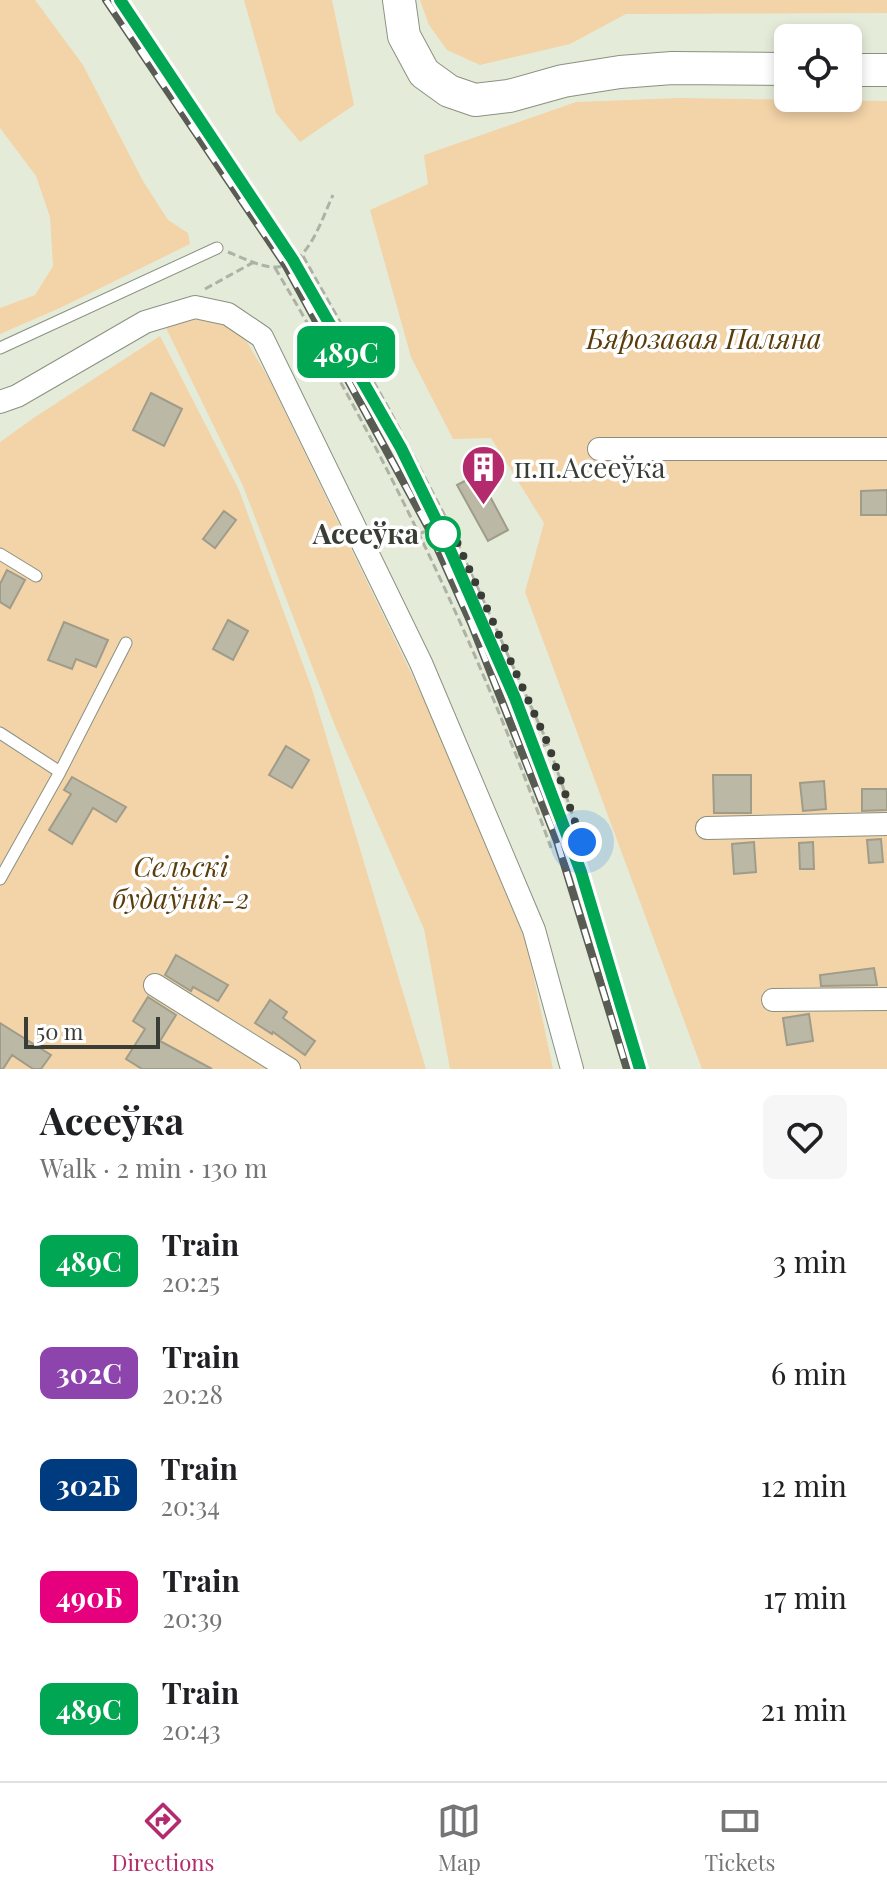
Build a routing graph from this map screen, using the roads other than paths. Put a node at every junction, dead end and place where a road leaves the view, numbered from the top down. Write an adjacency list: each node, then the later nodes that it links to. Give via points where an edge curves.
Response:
1 (399, 0): 2 (street, via 404,36 424,73 449,91 475,100 620,72)
2 (774, 69)
3 (862, 70): 4 (street)
4 (887, 70)
5 (217, 248): 6 (lane)
6 (0, 348)
7 (0, 402): 22 (street, via 145,322 195,307 228,314 262,337 421,663 534,930)
8 (599, 449): 9 (street)
9 (887, 449)
10 (0, 554): 11 (lane)
11 (36, 576)
12 (126, 643): 14 (lane)
13 (0, 733): 14 (lane)
14 (60, 772): 17 (lane)
15 (887, 824): 16 (street)
16 (707, 828)
17 (0, 879)
18 (155, 985): 21 (street)
19 (887, 999): 20 (street)
20 (773, 1000)
21 (289, 1069)
22 (572, 1069)

